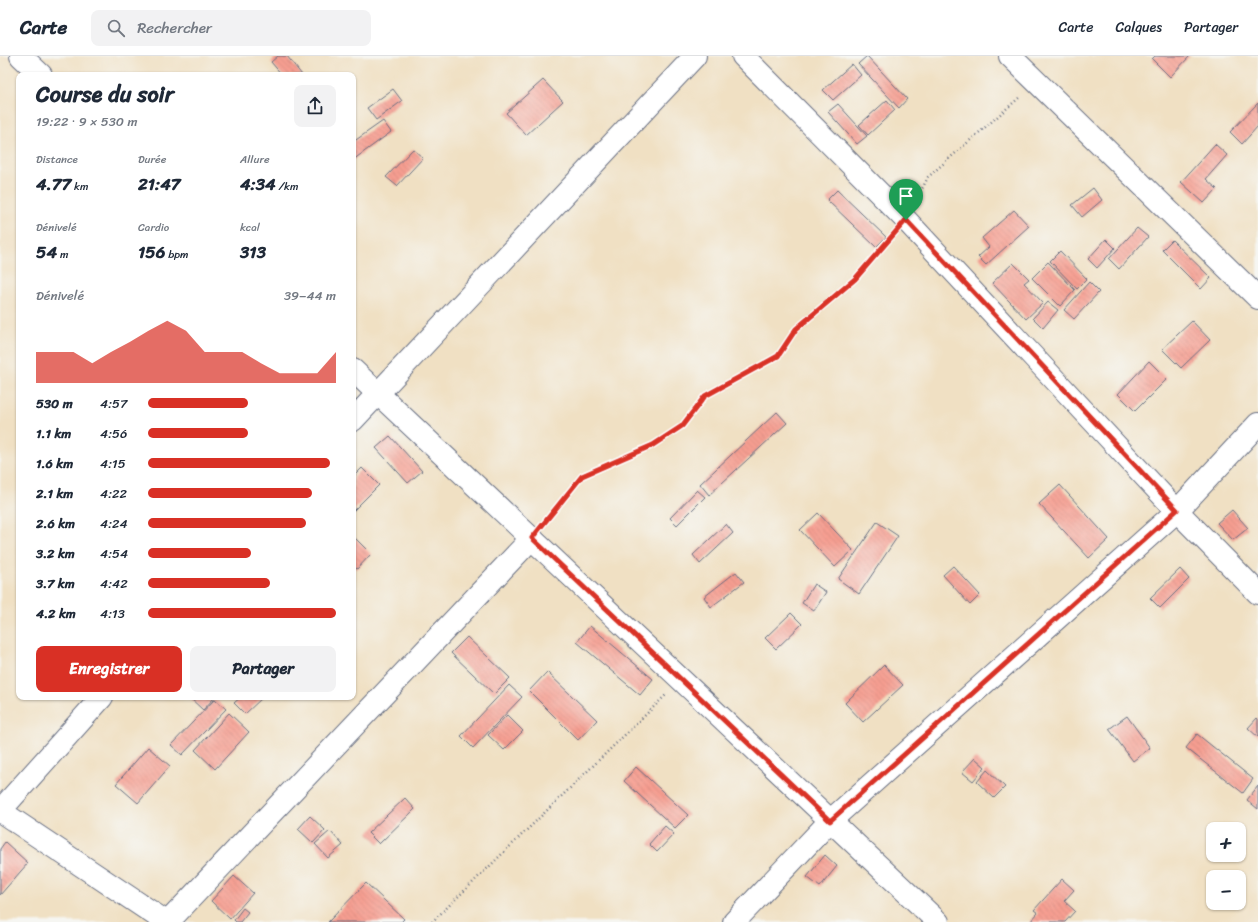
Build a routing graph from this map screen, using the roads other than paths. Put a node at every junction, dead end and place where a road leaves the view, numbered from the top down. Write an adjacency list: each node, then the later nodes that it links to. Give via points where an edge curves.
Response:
1 (21, 56): 5 (street)
2 (695, 56): 8 (street)
3 (743, 56): 11 (street, via 906,220)
4 (1010, 56): 6 (street)
5 (38, 72)
6 (1258, 298)
7 (356, 373): 8 (street)
8 (378, 393): 9 (street); 12 (street)
9 (356, 417)
10 (1258, 424): 11 (street)
11 (1177, 510): 13 (street); 15 (street)
12 (532, 538): 15 (street); 16 (street)
13 (1258, 593)
14 (99, 700): 16 (street, via 0,811)
15 (830, 821): 17 (street); 18 (street)
16 (167, 922)
17 (734, 922)
18 (938, 922)

